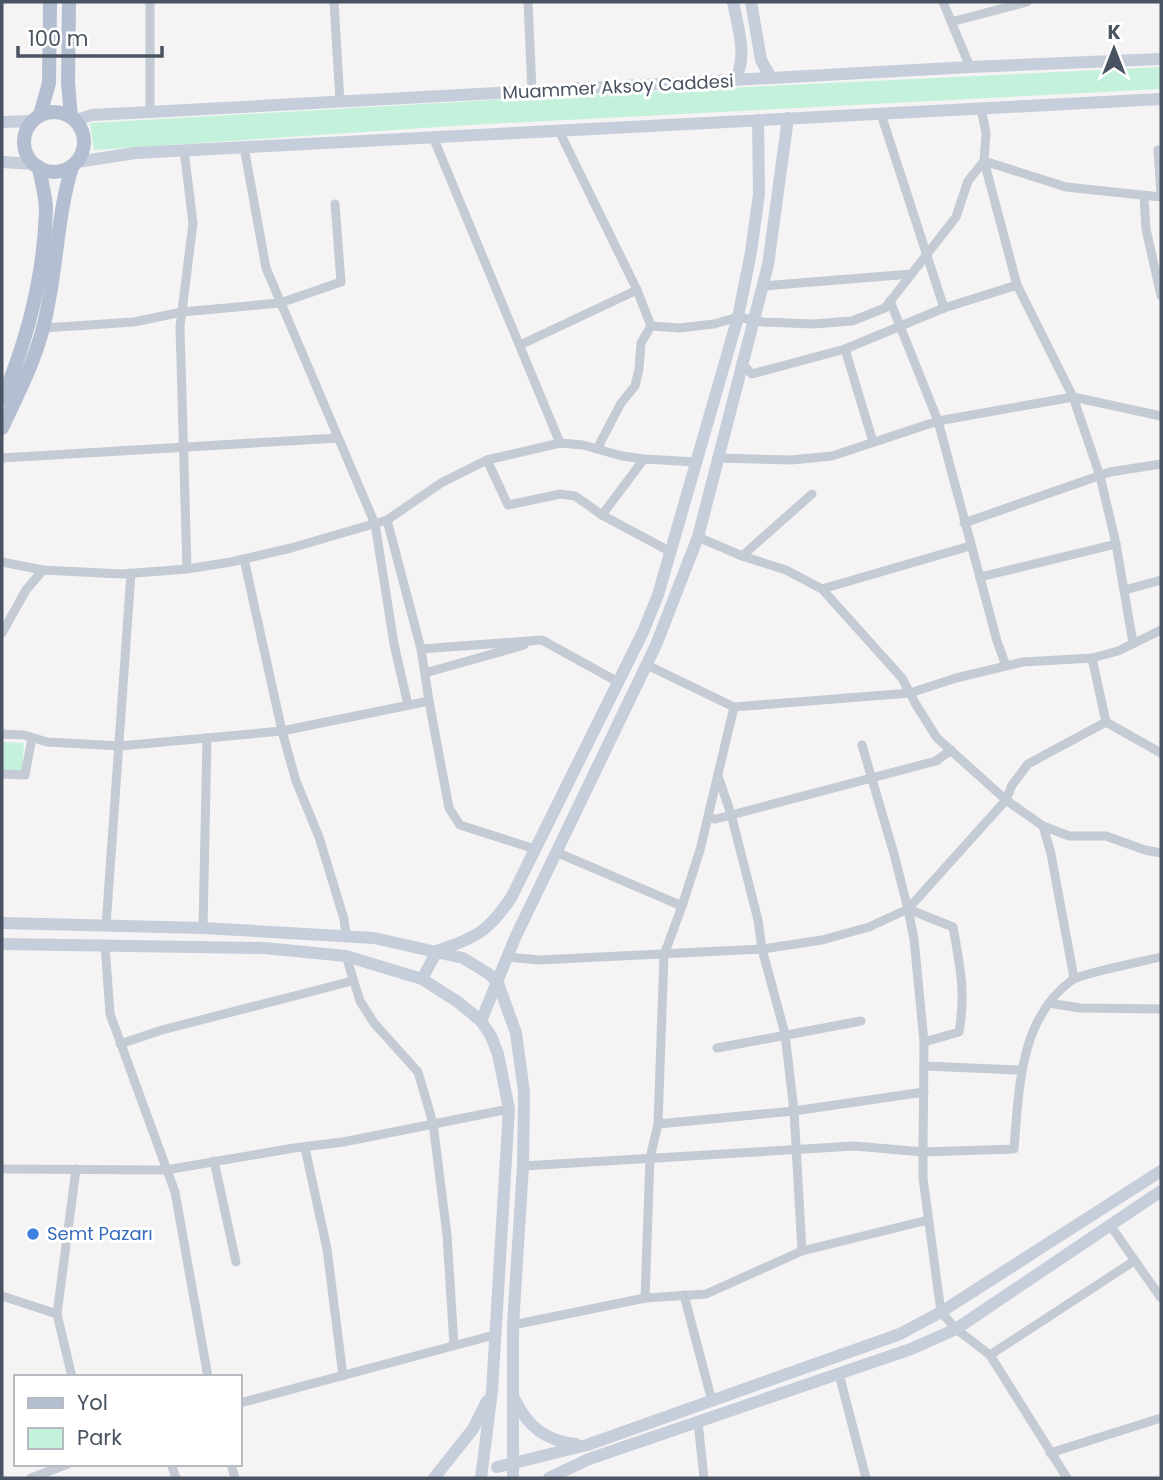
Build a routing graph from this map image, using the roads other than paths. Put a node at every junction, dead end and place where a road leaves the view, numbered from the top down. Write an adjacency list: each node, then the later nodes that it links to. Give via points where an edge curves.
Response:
1 (50, 2): 21 (main road, via 49,83)
2 (69, 2): 23 (main road, via 68,83)
3 (150, 2): 19 (street)
4 (334, 2): 17 (street)
5 (528, 2): 15 (street)
6 (733, 2): 14 (main road, via 743,58)
7 (751, 2): 13 (main road, via 761,60)
8 (943, 2): 10 (street)
9 (1027, 2): 10 (street)
10 (951, 22): 12 (street)
11 (1161, 59): 12 (main road, Muammer Aksoy Caddesi)
12 (970, 67): 13 (main road, Muammer Aksoy Caddesi)
13 (771, 78): 14 (main road, Muammer Aksoy Caddesi)
14 (735, 80): 15 (main road, Muammer Aksoy Caddesi)
15 (532, 91): 17 (main road, Muammer Aksoy Caddesi)
16 (1161, 99): 18 (main road)
17 (340, 102): 19 (main road, Muammer Aksoy Caddesi)
18 (981, 108): 20 (main road); 31 (street, via 986,133)
19 (150, 112): 23 (main road, Muammer Aksoy Caddesi)
20 (881, 114): 22 (main road); 38 (street)
21 (36, 118): 23 (main road, via 56,112); 25 (main road); 34 (main road, via 27,128 24,145)
22 (788, 118): 24 (main road); 42 (main road)
23 (74, 119): 33 (main road, via 85,142)
24 (758, 120): 26 (main road); 49 (main road, via 759,194)
25 (2, 122)
26 (559, 131): 27 (main road); 43 (street)
27 (433, 137): 28 (main road); 54 (street)
28 (244, 147): 29 (main road); 46 (street, via 266,268)
29 (184, 150): 33 (main road); 48 (street, via 193,223)
30 (1158, 150): 36 (street)
31 (984, 161): 35 (street, via 1066,187); 38 (street, via 968,181 956,217); 41 (street)
32 (2, 162): 34 (main road)
33 (74, 164): 34 (main road, via 55,172); 52 (main road, via 65,190)
34 (37, 166): 57 (main road, via 46,208 38,279 19,360)
35 (1144, 196): 36 (street); 40 (street, via 1146,229)
36 (1161, 196)
37 (335, 204): 46 (street, via 341,282)
38 (926, 255): 39 (street); 47 (street)
39 (911, 274): 42 (street); 45 (street)
40 (1159, 279): 44 (street)
41 (1017, 285): 47 (street); 58 (street)
42 (763, 286): 50 (main road)
43 (636, 290): 51 (street); 54 (street)
44 (1161, 296)
45 (890, 302): 50 (street, via 852,321); 53 (street)
46 (281, 303): 48 (street); 63 (street)
47 (944, 308): 53 (street)
48 (181, 312): 52 (street, via 134,322); 66 (street)
49 (738, 317): 50 (street); 51 (street, via 679,328); 72 (main road)
50 (754, 320): 56 (main road)
51 (651, 326): 67 (street, via 641,343 635,386)
52 (43, 328): 62 (main road)
53 (900, 328): 55 (street); 61 (street)
54 (520, 345): 65 (street)
55 (845, 349): 56 (street, via 752,374); 64 (street)
56 (741, 363): 69 (main road)
57 (5, 386): 59 (main road)
58 (1073, 397): 60 (street); 61 (street); 74 (street)
59 (2, 400)
60 (1161, 416)
61 (938, 421): 64 (street); 78 (street)
62 (2, 428)
63 (338, 438): 66 (street); 79 (street)
64 (873, 442): 69 (street, via 832,456)
65 (560, 443): 67 (street); 71 (street)
66 (183, 449): 68 (street); 87 (street)
67 (597, 449): 70 (street)
68 (2, 458)
69 (717, 458): 72 (main road); 80 (main road)
70 (644, 459): 72 (street); 76 (street)
71 (487, 460): 76 (street, via 508,505 560,494 575,496); 77 (street, via 441,482)
72 (697, 462): 83 (main road)
73 (1161, 464): 74 (street)
74 (1100, 476): 78 (street); 81 (street)
75 (812, 494): 84 (street)
76 (602, 515): 83 (street)
77 (387, 520): 79 (street); 98 (street)
78 (964, 523): 82 (street)
79 (374, 524): 85 (street); 106 (street)
80 (698, 537): 84 (street); 100 (main road)
81 (1115, 544): 90 (street); 93 (street)
82 (970, 546): 90 (street); 92 (street)
83 (671, 552): 103 (main road, via 648,619)
84 (741, 556): 92 (street, via 786,570)
85 (244, 559): 87 (street); 109 (street)
86 (2, 562): 88 (street)
87 (187, 569): 89 (street)
88 (43, 570): 89 (street); 95 (street)
89 (131, 573): 114 (street)
90 (980, 577): 101 (street)
91 (1161, 580): 93 (street)
92 (822, 589): 104 (street, via 902,678)
93 (1125, 590): 97 (street)
94 (1161, 630): 97 (street)
95 (2, 633)
96 (542, 640): 98 (street); 102 (street); 103 (street)
97 (1133, 643): 99 (street)
98 (421, 649): 102 (street)
99 (1092, 658): 101 (street); 108 (street)
100 (647, 665): 107 (street); 125 (main road)
101 (1006, 666): 104 (street)
102 (425, 673): 105 (street)
103 (618, 682): 124 (main road)
104 (910, 694): 107 (street); 115 (street, via 937,738)
105 (429, 701): 106 (street); 124 (street, via 449,808 460,825)
106 (408, 705): 109 (street)
107 (734, 707): 118 (street)
108 (1106, 722): 116 (street); 120 (street, via 1028,764)
109 (282, 731): 112 (street); 132 (street, via 319,837)
110 (2, 734): 111 (street)
111 (32, 738): 114 (street); 117 (street, via 25,775)
112 (208, 738): 114 (street); 131 (street)
113 (862, 745): 119 (street)
114 (120, 746): 130 (street)
115 (951, 750): 119 (street, via 936,761); 120 (street)
116 (1161, 754)
117 (2, 774)
118 (718, 776): 121 (street); 122 (street)
119 (870, 778): 121 (street); 128 (street)
120 (1006, 800): 123 (street); 128 (street)
121 (731, 814): 122 (street); 135 (street)
122 (708, 818): 127 (street)
123 (1043, 826): 126 (street, via 1069,836 1106,836); 141 (street)
124 (535, 849): 136 (main road, via 496,920 473,938)
125 (556, 852): 127 (street); 139 (main road)
126 (1161, 853)
127 (682, 906): 137 (street)
128 (908, 909): 135 (street, via 869,928); 150 (street); 150 (street, via 953,928 963,982 959,1032)
129 (2, 923): 130 (main road)
130 (106, 926): 131 (main road); 134 (main road)
131 (203, 928): 132 (main road)
132 (346, 935): 136 (main road)
133 (2, 944): 134 (main road)
134 (105, 945): 138 (main road, via 264,948); 151 (street, via 110,1014)
135 (762, 949): 137 (street); 149 (street)
136 (437, 951): 142 (main road); 144 (main road, via 463,958)
137 (664, 955): 139 (street); 159 (street)
138 (346, 956): 142 (main road); 143 (street)
139 (508, 957): 144 (main road)
140 (1161, 957): 141 (street)
141 (1074, 978): 145 (street)
142 (422, 979): 147 (main road)
143 (352, 981): 151 (street); 158 (street, via 374,1023 418,1072)
144 (498, 984): 147 (main road); 165 (main road, via 516,1033 524,1092)
145 (1049, 1003): 146 (street); 154 (street, via 1033,1030)
146 (1161, 1009)
147 (481, 1021): 156 (main road, via 498,1054)
148 (861, 1021): 149 (street)
149 (785, 1034): 152 (street); 157 (street)
150 (924, 1042): 153 (street)
151 (121, 1044): 168 (street)
152 (717, 1048)
153 (924, 1066): 154 (street); 155 (street)
154 (1020, 1070): 162 (street, via 1014,1149)
155 (924, 1092): 157 (street); 162 (street)
156 (509, 1109): 158 (street); 184 (main road)
157 (794, 1111): 159 (street); 161 (street)
158 (433, 1123): 160 (street); 185 (street)
159 (658, 1124): 163 (street)
160 (305, 1148): 164 (street); 190 (street, via 327,1249)
161 (797, 1150): 162 (street, via 855,1146); 163 (street); 173 (street)
162 (923, 1152): 171 (street)
163 (650, 1158): 165 (street); 179 (street)
164 (214, 1161): 168 (street); 175 (street)
165 (523, 1166): 182 (main road)
166 (2, 1169): 167 (street)
167 (76, 1169): 168 (street); 181 (street)
168 (166, 1170): 189 (street, via 175,1192)
169 (1161, 1171): 180 (main road)
170 (1161, 1191): 172 (main road)
171 (928, 1220): 173 (street); 180 (street)
172 (1110, 1225): 174 (street); 183 (main road)
173 (802, 1251): 176 (street, via 706,1294)
174 (1134, 1261): 178 (street); 186 (street)
175 (236, 1262)
176 (684, 1295): 179 (street); 193 (street)
177 (2, 1296): 181 (street)
178 (1161, 1297)
179 (645, 1298): 182 (street)
180 (941, 1312): 183 (street); 193 (main road, via 901,1334)
181 (57, 1314): 188 (street)
182 (513, 1325): 192 (main road)
183 (956, 1329): 186 (street); 187 (main road)
184 (494, 1335): 185 (street); 191 (main road)
185 (454, 1345): 190 (street)
186 (990, 1355): 198 (street)
187 (839, 1374): 196 (main road); 210 (street)
188 (72, 1375)
189 (208, 1375)
190 (343, 1376): 194 (street)
191 (492, 1391): 202 (main road); 204 (main road, via 473,1429)
192 (513, 1395): 197 (main road, via 524,1419 539,1431 560,1442); 200 (main road)
193 (712, 1401): 197 (main road)
194 (242, 1402)
195 (1161, 1418): 198 (street)
196 (698, 1422): 199 (main road); 209 (street)
197 (587, 1445): 200 (main road)
198 (1050, 1453): 211 (street)
199 (589, 1460): 207 (main road); 208 (main road)
200 (513, 1463): 202 (main road); 206 (main road)
201 (63, 1466): 203 (street)
202 (485, 1473): 205 (main road); 206 (main road, via 507,1471)
203 (34, 1478)
204 (434, 1478)
205 (468, 1478)
206 (513, 1478)
207 (549, 1478)
208 (567, 1478)
209 (704, 1478)
210 (866, 1478)
211 (1067, 1478)

